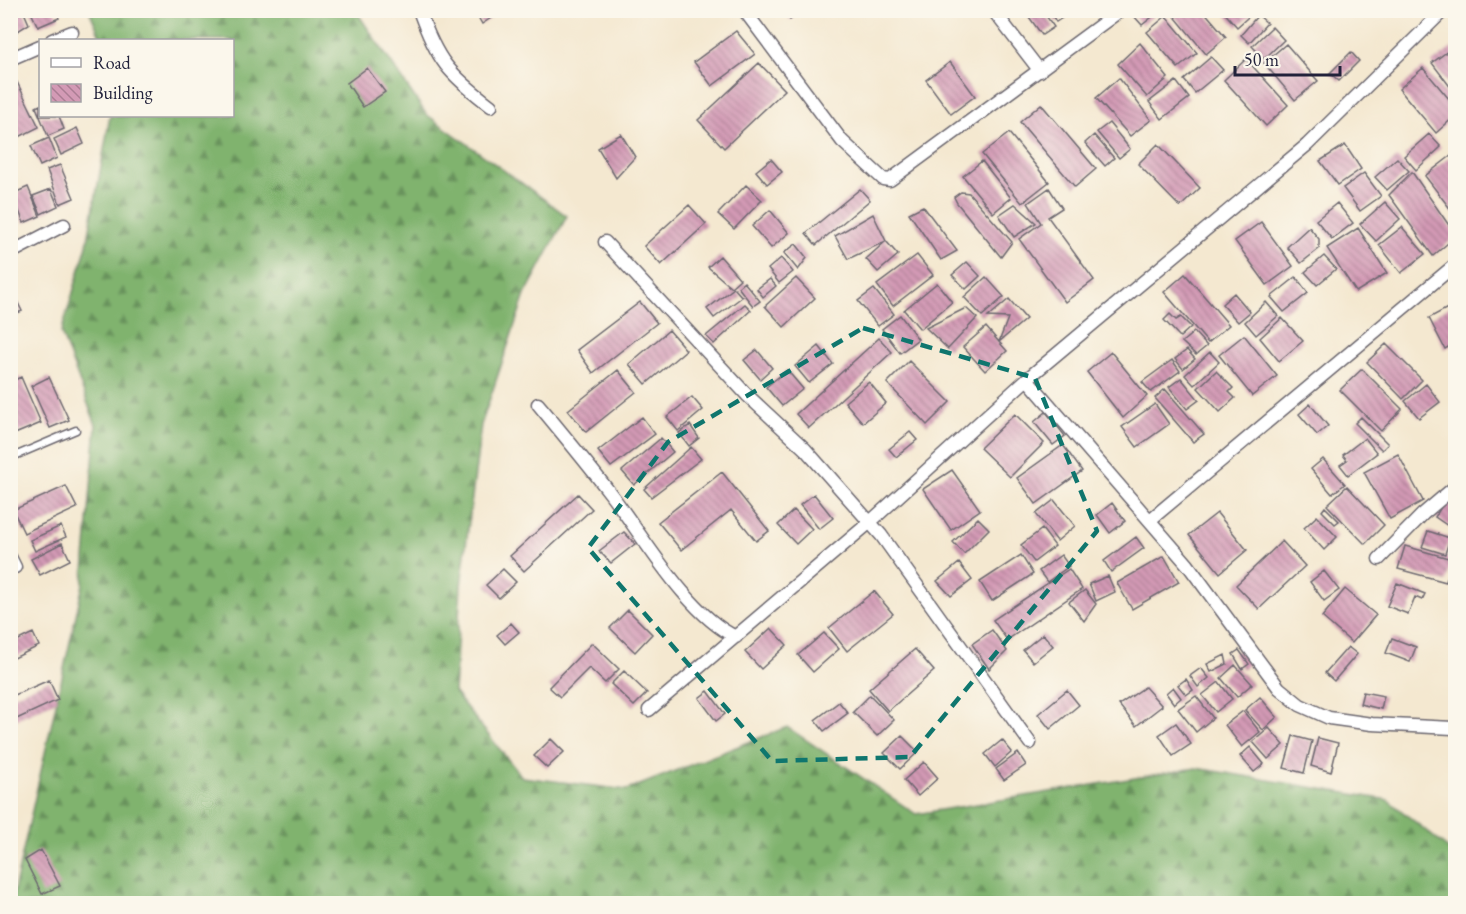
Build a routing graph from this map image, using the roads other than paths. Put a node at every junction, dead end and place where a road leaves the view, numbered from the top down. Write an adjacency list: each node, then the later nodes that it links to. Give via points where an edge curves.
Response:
1 (419, 10): 11 (street, via 431,44 445,66)
2 (744, 10): 10 (street, via 842,141 883,179 890,180)
3 (993, 10): 10 (street)
4 (1121, 10): 10 (street)
5 (1444, 10): 16 (street, via 1307,145)
6 (72, 32): 7 (street)
7 (54, 39)
8 (39, 46): 9 (street)
9 (10, 58)
10 (1040, 71)
11 (492, 106)
12 (64, 225): 14 (street)
13 (605, 242): 22 (street, via 747,395 806,449)
14 (10, 253)
15 (1455, 264): 21 (street)
16 (1027, 379): 21 (street); 22 (street)
17 (538, 404): 24 (street, via 700,611)
18 (76, 430): 19 (lane)
19 (10, 458)
20 (1455, 486): 23 (street)
21 (1150, 520): 26 (street, via 1280,688 1299,705 1351,721)
22 (869, 523): 24 (street); 27 (street)
23 (1379, 559)
24 (736, 637): 25 (street)
25 (648, 710)
26 (1453, 728)
27 (1030, 743)

